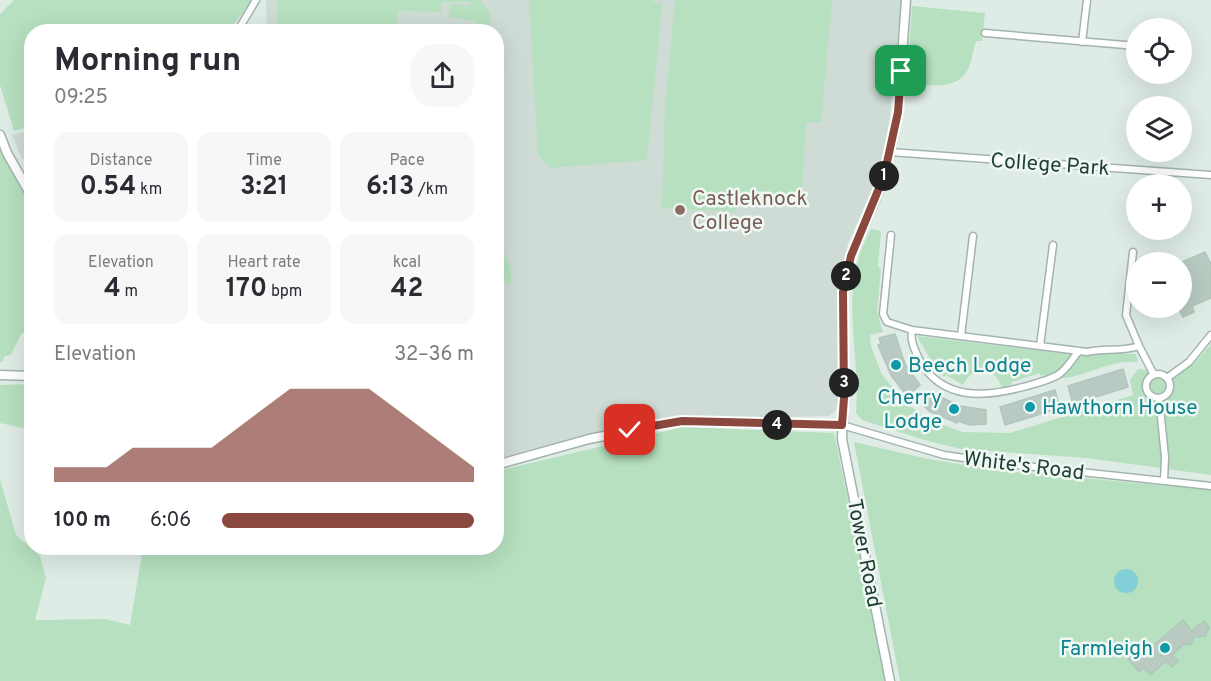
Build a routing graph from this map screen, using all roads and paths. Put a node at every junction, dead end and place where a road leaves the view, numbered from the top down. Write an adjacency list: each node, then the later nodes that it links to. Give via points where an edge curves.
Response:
1 (255, 0): 4 (street)
2 (906, 0): 9 (street, Tower Road, via 898,112)
3 (1087, 0): 6 (street)
4 (242, 24)
5 (985, 33): 6 (street)
6 (1082, 42): 7 (street)
7 (1126, 45)
8 (0, 135): 11 (street)
9 (890, 152): 10 (street, College Park); 27 (street, Tower Road, via 878,193 856,240 843,292)
10 (1211, 175)
11 (24, 178)
12 (891, 235): 16 (street, via 884,318)
13 (973, 236): 18 (street)
14 (1053, 245): 19 (street)
15 (1127, 318): 20 (street)
16 (912, 330): 18 (street); 21 (street, via 914,350 924,368 950,388 979,395 995,394 1057,375)
17 (1211, 335): 25 (street, via 1189,362)
18 (961, 336): 19 (street)
19 (1040, 346): 21 (street)
20 (1139, 346): 21 (street); 23 (street)
21 (1079, 351)
22 (0, 375): 24 (street)
23 (1154, 375): 25 (street); 26 (street, via 1147,381 1147,390)
24 (24, 376)
25 (1167, 378): 26 (street, via 1169,391)
26 (1159, 398): 29 (street)
27 (842, 425): 28 (street, via 682,421 589,439); 29 (street, White's Road, via 944,455); 31 (street, Tower Road)
28 (504, 463)
29 (1164, 481): 30 (street, White's Road)
30 (1211, 486)
31 (890, 681)

